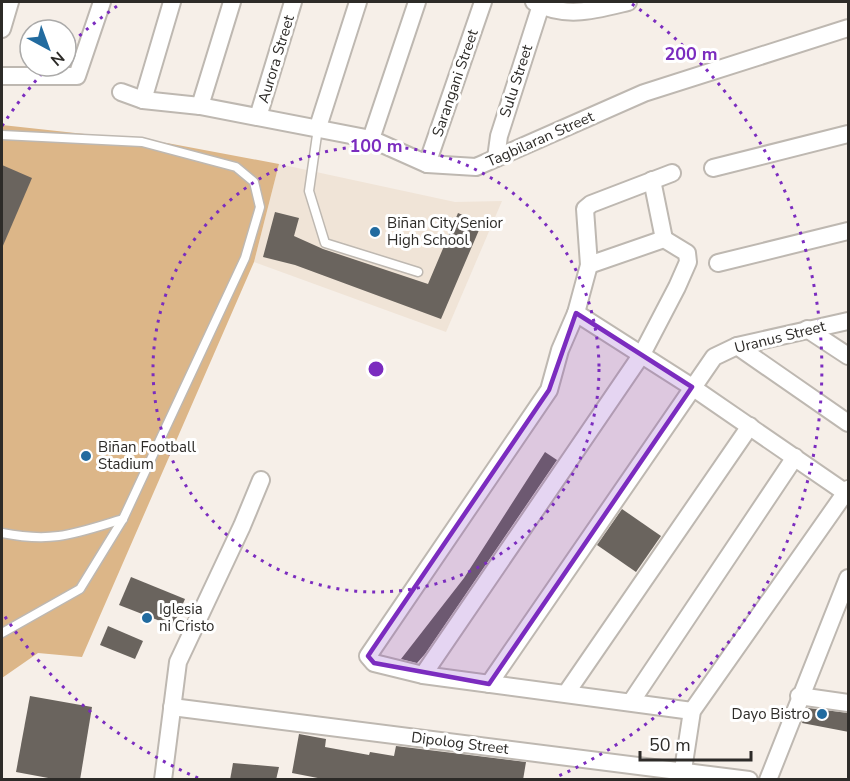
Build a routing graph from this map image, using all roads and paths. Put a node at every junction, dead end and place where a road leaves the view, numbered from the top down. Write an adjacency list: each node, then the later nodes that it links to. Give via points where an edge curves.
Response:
1 (10, 2): 12 (street)
2 (102, 2): 13 (street, via 77,76)
3 (172, 2): 15 (street)
4 (232, 2): 16 (street)
5 (293, 2): 17 (street, Aurora Street)
6 (358, 2): 18 (street)
7 (417, 2): 21 (street)
8 (483, 2): 23 (street, Sarangani Street)
9 (628, 2): 10 (street, via 584,13 564,12)
10 (538, 3): 22 (street, Sulu Street, via 498,136)
11 (849, 28): 22 (street, Tagbilaran Street, via 654,90)
12 (2, 29)
13 (2, 76)
14 (121, 92): 15 (street, Tagbilaran Street)
15 (143, 99): 16 (street, Tagbilaran Street)
16 (200, 106): 17 (street, Tagbilaran Street)
17 (258, 117): 18 (street, Tagbilaran Street)
18 (318, 127): 21 (street, Tagbilaran Street); 31 (lane, via 309,191 325,243)
19 (849, 134): 24 (street)
20 (2, 135): 44 (lane, via 142,142 236,167 254,182 260,207 245,258)
21 (371, 139): 23 (street, Tagbilaran Street)
22 (496, 158): 23 (street, Tagbilaran Street, via 476,167)
23 (427, 165)
24 (713, 168)
25 (672, 174): 26 (street)
26 (652, 180): 28 (street); 30 (street, via 585,208)
27 (849, 231): 29 (street)
28 (663, 239): 30 (street); 36 (street, via 687,253 688,261)
29 (718, 263)
30 (590, 265): 32 (street)
31 (418, 272)
32 (576, 313): 36 (street); 48 (street, via 549,390 368,656 374,663)
33 (849, 321): 34 (street, Uranus Street)
34 (807, 329): 35 (street, Uranus Street); 37 (street)
35 (737, 346): 38 (street, Uranus Street, via 714,357); 39 (street)
36 (642, 354): 38 (street); 48 (street)
37 (849, 356)
38 (692, 387): 40 (street); 49 (street, Uranus Street)
39 (849, 423)
40 (750, 426): 41 (street); 50 (street)
41 (795, 457): 43 (street); 52 (street)
42 (261, 480): 54 (street, via 178,662)
43 (847, 491): 55 (street)
44 (123, 519): 45 (lane, via 62,538 24,538); 47 (lane, via 80,589)
45 (2, 533)
46 (849, 578): 51 (street)
47 (2, 630)
48 (423, 675): 49 (street)
49 (489, 684): 50 (street)
50 (567, 693): 52 (street)
51 (799, 696): 53 (street); 59 (street)
52 (631, 702): 55 (street)
53 (849, 703)
54 (172, 707): 56 (street, Dipolog Street); 57 (street)
55 (692, 711): 56 (street)
56 (683, 770): 58 (street, Dipolog Street)
57 (163, 780)
58 (749, 780)
59 (768, 780)

